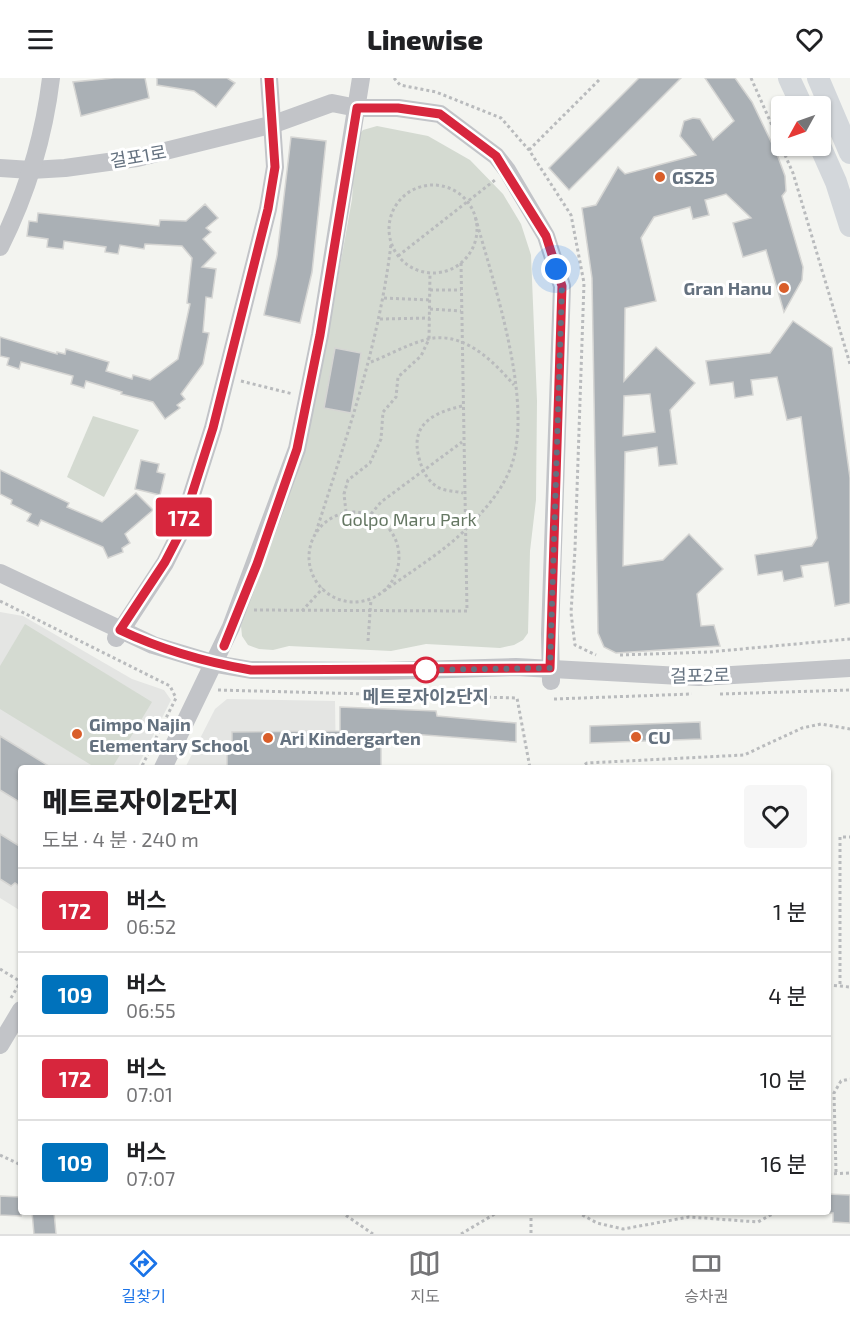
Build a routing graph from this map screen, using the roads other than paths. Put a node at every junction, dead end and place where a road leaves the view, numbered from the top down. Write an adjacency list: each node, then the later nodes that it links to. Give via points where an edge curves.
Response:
1 (51, 78): 12 (street)
2 (269, 78): 8 (street)
3 (361, 78): 7 (street)
4 (789, 78): 6 (main road)
5 (821, 81): 9 (main road)
6 (797, 96)
7 (357, 108): 8 (street, 걸포1로, via 332,104); 18 (street, via 308,397 293,459 257,564); 20 (street, via 440,114 496,156 546,236 562,286)
8 (274, 124): 12 (street, 걸포1로, via 137,158); 17 (street, via 275,167 268,209 213,428 179,535)
9 (850, 153)
10 (824, 156): 13 (main road)
11 (0, 168): 12 (street, 걸포1로)
12 (31, 170): 14 (street)
13 (850, 226)
14 (0, 248)
15 (0, 573): 17 (street)
16 (0, 583): 17 (street)
17 (118, 634): 18 (street, 걸포2로)
18 (214, 668): 20 (street, 걸포2로); 22 (street)
19 (850, 668): 20 (street, 걸포2로, via 699,677)
20 (551, 675): 21 (street, 걸포2로, via 696,686)
21 (850, 677)
22 (166, 765)
23 (18, 1015): 24 (street)
24 (0, 1045)

